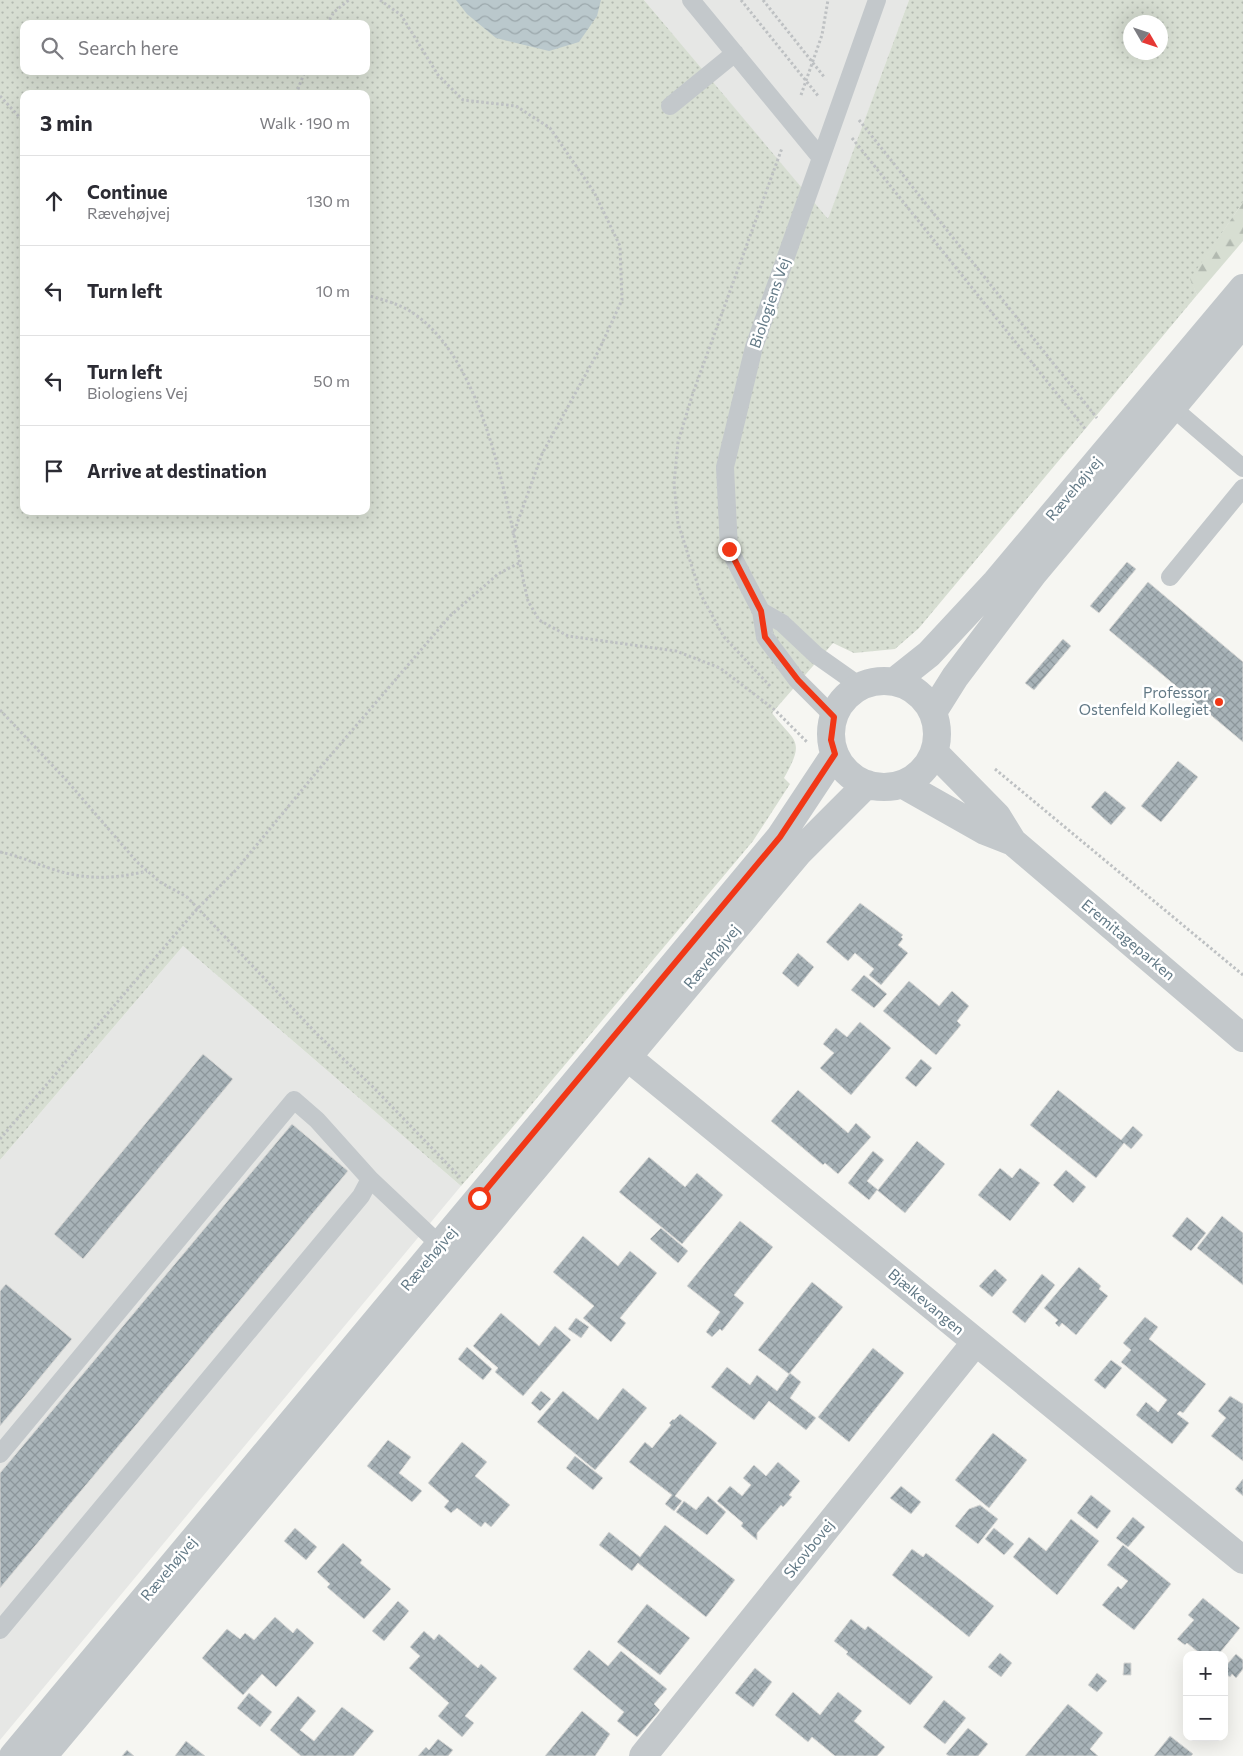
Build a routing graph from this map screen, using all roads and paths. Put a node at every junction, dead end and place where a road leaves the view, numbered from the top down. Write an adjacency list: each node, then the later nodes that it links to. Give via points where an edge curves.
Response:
1 (349, 0): 7 (path)
2 (380, 0): 24 (path, via 401,15 438,74 463,100 516,106 550,128 594,192 620,246 622,300 599,350 542,454)
3 (691, 0): 8 (lane)
4 (741, 0): 14 (path)
5 (763, 0): 12 (path)
6 (877, 0): 12 (lane, Biologiens Vej)
7 (329, 20)
8 (735, 53): 13 (lane); 16 (lane)
9 (303, 75): 10 (path)
10 (298, 90)
11 (0, 96): 15 (path)
12 (842, 98): 14 (lane, Biologiens Vej); 21 (path)
13 (670, 106)
14 (835, 117): 16 (lane, Biologiens Vej); 21 (path, via 1085,429)
15 (20, 118)
16 (821, 158): 27 (lane, Biologiens Vej, via 754,346 725,467 729,549)
17 (1243, 288): 20 (street, Rævehøjvej)
18 (370, 296): 24 (path, via 411,311 449,348 470,384 497,464)
19 (1243, 323): 20 (street, Rævehøjvej)
20 (1164, 400): 21 (street, Rævehøjvej); 22 (lane); 31 (street, Rævehøjvej, via 955,677)
21 (1113, 442): 28 (street, Rævehøjvej, via 996,582 929,654)
22 (1243, 468)
23 (1243, 488): 26 (lane)
24 (513, 536): 25 (path)
25 (519, 563): 34 (path, via 528,601 539,620 568,636 676,651 720,668); 41 (path, via 498,574 450,616 236,870)
26 (1170, 577)
27 (761, 611): 29 (lane, via 782,623 816,655); 32 (lane, Biologiens Vej, via 765,637 798,680)
28 (895, 682): 29 (street, via 878,681); 31 (street, via 918,692)
29 (860, 686): 32 (street, via 844,699)
30 (0, 710): 40 (path)
31 (933, 712): 33 (street, via 937,738)
32 (834, 717): 34 (street)
33 (934, 752): 37 (street, via 918,775); 38 (street, Eremitageparken, via 997,816)
34 (832, 759): 36 (street); 44 (street, Rævehøjvej, via 780,837)
35 (988, 763): 42 (path)
36 (867, 784): 37 (street, via 890,787); 44 (street, Rævehøjvej, via 799,852)
37 (902, 784): 38 (street, Eremitageparken, via 985,831)
38 (1013, 842): 43 (street, Eremitageparken)
39 (0, 852): 40 (path, via 89,878 127,876)
40 (147, 871): 41 (path, via 187,897)
41 (197, 909): 45 (path); 47 (path)
42 (1243, 975)
43 (1243, 1038)
44 (619, 1050): 47 (street, Rævehøjvej); 49 (street, Bjælkevangen); 54 (street, Rævehøjvej)
45 (0, 1139)
46 (370, 1179): 48 (lane); 50 (lane, via 317,1120 294,1100); 52 (lane, via 361,1196)
47 (479, 1198): 48 (street, Rævehøjvej)
48 (440, 1246): 53 (street, Rævehøjvej)
49 (974, 1342): 51 (street, Bjælkevangen); 55 (street, Skovbovej)
50 (0, 1454)
51 (1243, 1560)
52 (0, 1630)
53 (13, 1756)
54 (43, 1756)
55 (643, 1756)

